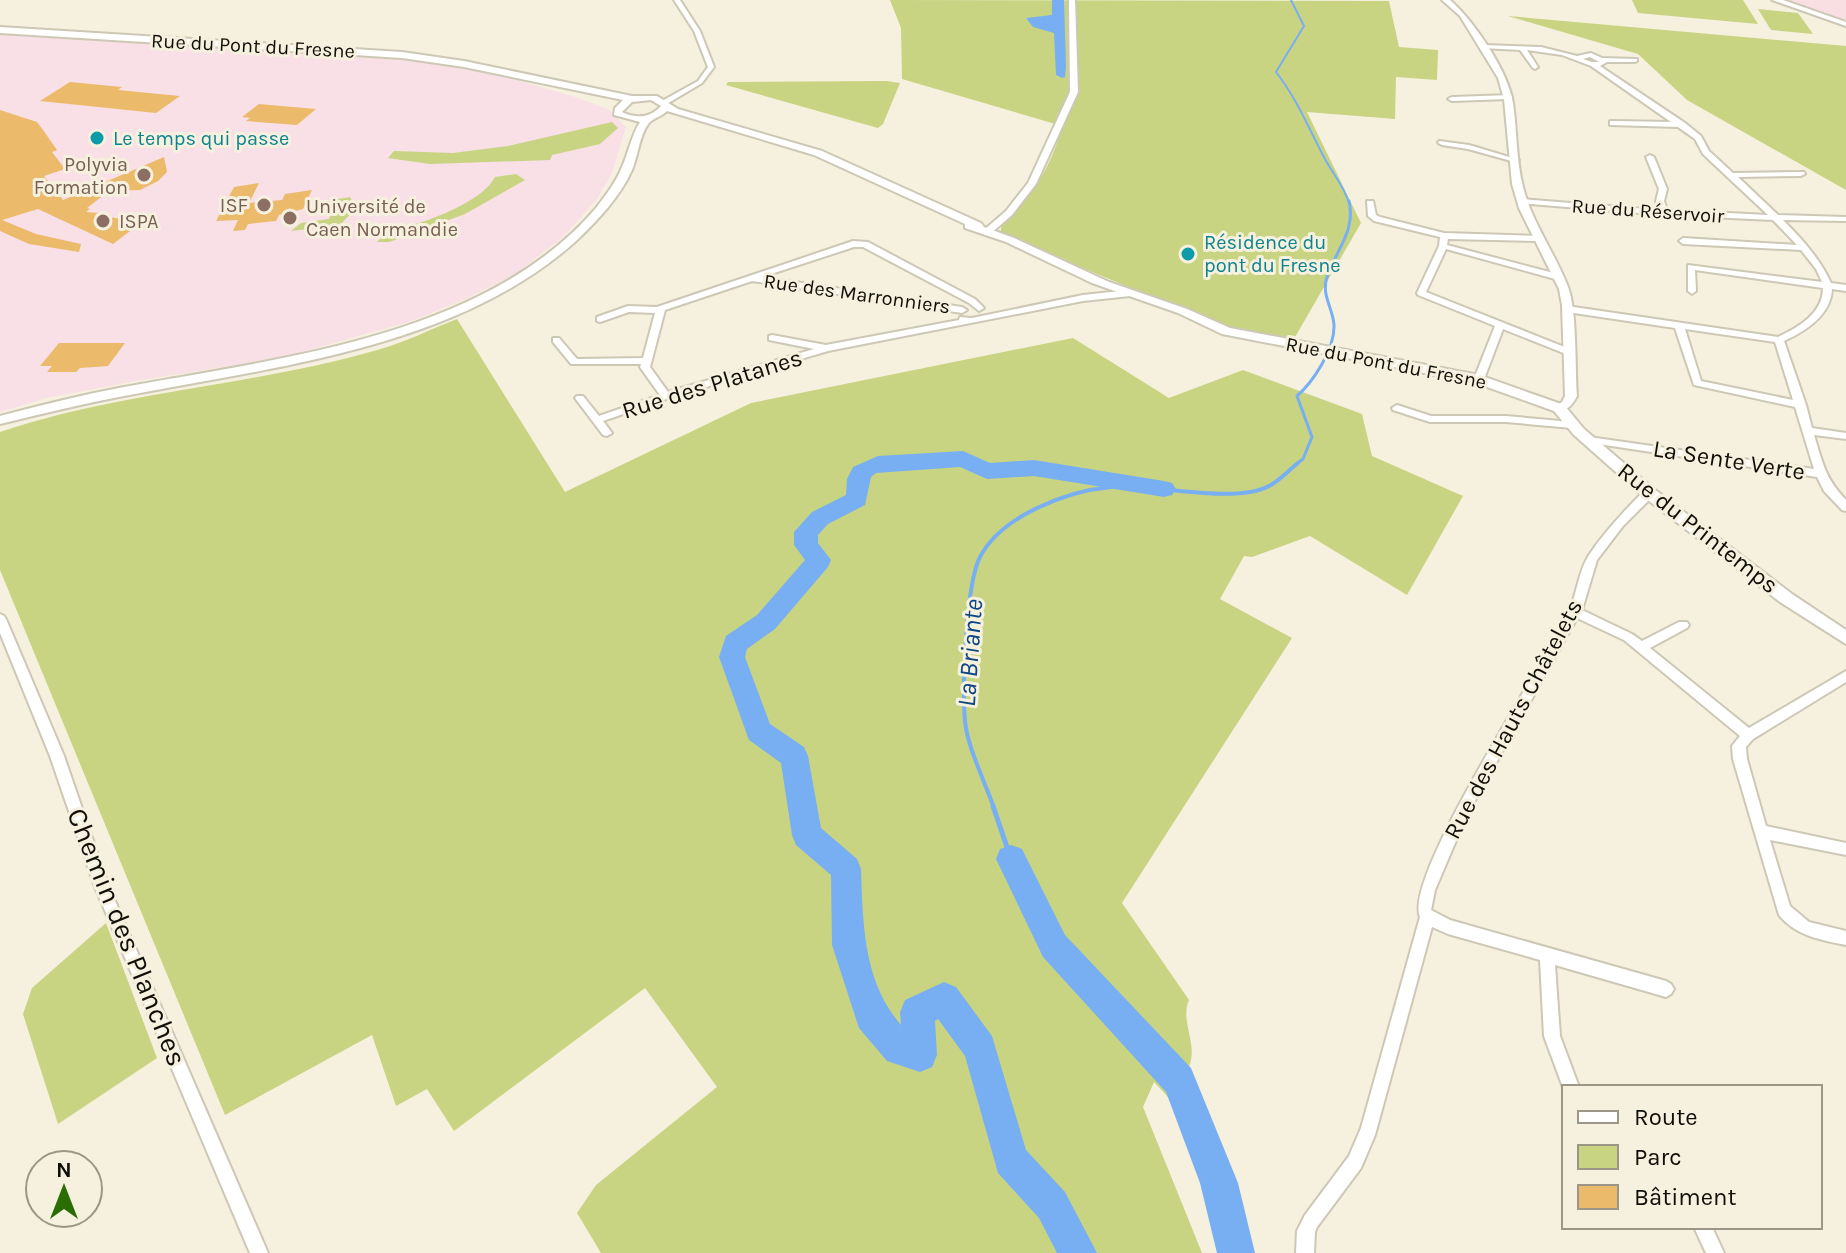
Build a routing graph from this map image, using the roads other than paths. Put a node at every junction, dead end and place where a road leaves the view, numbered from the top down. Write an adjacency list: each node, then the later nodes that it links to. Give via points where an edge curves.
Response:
1 (677, 0): 13 (street, via 711,67)
2 (1072, 0): 36 (street, via 1074,92 1032,184)
3 (1776, 0): 5 (street)
4 (1449, 2): 7 (street)
5 (1846, 24)
6 (0, 30): 12 (main road, Rue du Pont du Fresne, via 402,55)
7 (1484, 47): 8 (street); 15 (street)
8 (1522, 48): 10 (street); 11 (street)
9 (1635, 60): 10 (street)
10 (1598, 63): 23 (street)
11 (1535, 67)
12 (506, 73): 16 (main road, Rue du Pont du Fresne); 19 (main road, Rue du Pont du Fresne)
13 (696, 84): 14 (street); 18 (street)
14 (648, 97): 16 (main road); 18 (main road, Rue du Pont du Fresne)
15 (1508, 97): 17 (street); 27 (street)
16 (632, 99): 19 (main road)
17 (1452, 99)
18 (665, 105): 20 (main road); 24 (main road, Rue du Pont du Fresne)
19 (618, 108): 21 (main road, Rue du Pont du Fresne)
20 (651, 117): 21 (main road, Rue du Pont du Fresne); 24 (main road, Rue du Pont du Fresne); 30 (main road, via 640,128 621,181)
21 (631, 119): 30 (main road)
22 (1613, 123): 23 (street)
23 (1682, 125): 29 (street)
24 (780, 141): 36 (main road, Rue du Pont du Fresne, via 857,170)
25 (1442, 143): 27 (street)
26 (1650, 157): 33 (street, via 1663,189)
27 (1515, 160): 31 (street)
28 (1801, 174): 29 (street)
29 (1730, 175): 34 (street)
30 (607, 199): 70 (main road, via 575,236 529,271 418,327 296,362 95,396)
31 (1522, 201): 33 (street, Rue du Réservoir); 37 (street)
32 (1370, 203): 38 (street, via 1377,219)
33 (1664, 213): 34 (street, Rue du Réservoir)
34 (1775, 219): 35 (street, Rue du Réservoir); 40 (street)
35 (1846, 219)
36 (986, 232): 43 (main road, Rue du Pont du Fresne)
37 (1539, 238): 38 (street); 41 (street)
38 (1444, 241): 41 (street); 56 (street, via 1421,293)
39 (1683, 241): 40 (street)
40 (1803, 248): 44 (street)
41 (1558, 277): 50 (street)
42 (751, 278): 49 (street, via 865,244); 51 (street, Rue des Marronniers); 52 (street, Rue des Marronniers)
43 (1098, 282): 47 (main road, Rue du Pont du Fresne); 48 (street)
44 (1828, 286): 45 (street); 46 (street, via 1691,267); 60 (street, via 1819,312)
45 (1846, 288)
46 (1692, 291)
47 (1130, 293): 48 (street); 64 (main road, Rue du Pont du Fresne, via 1226,331)
48 (1083, 298): 53 (street)
49 (979, 308): 52 (street, Rue des Marronniers); 53 (street)
50 (1567, 309): 57 (street); 62 (street)
51 (660, 310): 54 (street, Rue des Marronniers, via 628,309); 63 (street)
52 (962, 310): 55 (street, via 960,317)
53 (992, 315): 55 (street, Rue des Platanes)
54 (600, 319)
55 (966, 322): 61 (street, Rue des Platanes)
56 (1500, 325): 62 (street); 64 (street)
57 (1679, 326): 60 (street); 67 (street, via 1697,383)
58 (772, 338): 61 (street, Rue des Platanes)
59 (556, 340): 63 (street, via 574,362)
60 (1779, 340): 67 (street)
61 (827, 348): 65 (street, Rue des Platanes)
62 (1569, 352): 69 (street, via 1571,396)
63 (646, 361): 65 (street)
64 (1479, 379): 69 (main road, Rue du Pont du Fresne)
65 (666, 396): 71 (street, Rue des Platanes)
66 (580, 398): 71 (street)
67 (1801, 405): 73 (street)
68 (1397, 408): 72 (street, via 1430,419)
69 (1559, 408): 72 (main road, Rue du Printemps)
70 (0, 420)
71 (597, 420): 74 (street)
72 (1572, 425): 76 (main road, Rue du Printemps)
73 (1809, 431): 75 (street); 77 (street)
74 (607, 433)
75 (1846, 436)
76 (1589, 440): 77 (street, La Sente Verte); 78 (main road, Rue du Printemps)
77 (1821, 474): 79 (street)
78 (1649, 493): 80 (street, Rue des Hauts Châtelets, via 1597,550); 83 (main road, Rue du Printemps)
79 (1846, 507)
80 (1575, 612): 84 (street); 89 (street, Rue des Hauts Châtelets, via 1461,812 1428,890)
81 (0, 619): 95 (street, Chemin des Planches, via 57,756 102,887)
82 (1683, 625): 84 (street)
83 (1846, 638)
84 (1642, 647): 86 (street)
85 (1846, 676): 86 (street)
86 (1748, 735): 87 (street, via 1739,746 1740,759)
87 (1760, 831): 88 (street); 90 (street, via 1788,915 1808,930)
88 (1846, 849)
89 (1427, 917): 91 (street); 96 (street, Rue des Hauts Châtelets, via 1369,1129 1350,1171 1311,1221)
90 (1846, 938)
91 (1547, 957): 92 (street); 93 (street, via 1552,1036)
92 (1666, 989)
93 (1570, 1085)
94 (1704, 1229): 97 (street)
95 (259, 1253)
96 (1305, 1253)
97 (1715, 1253)

